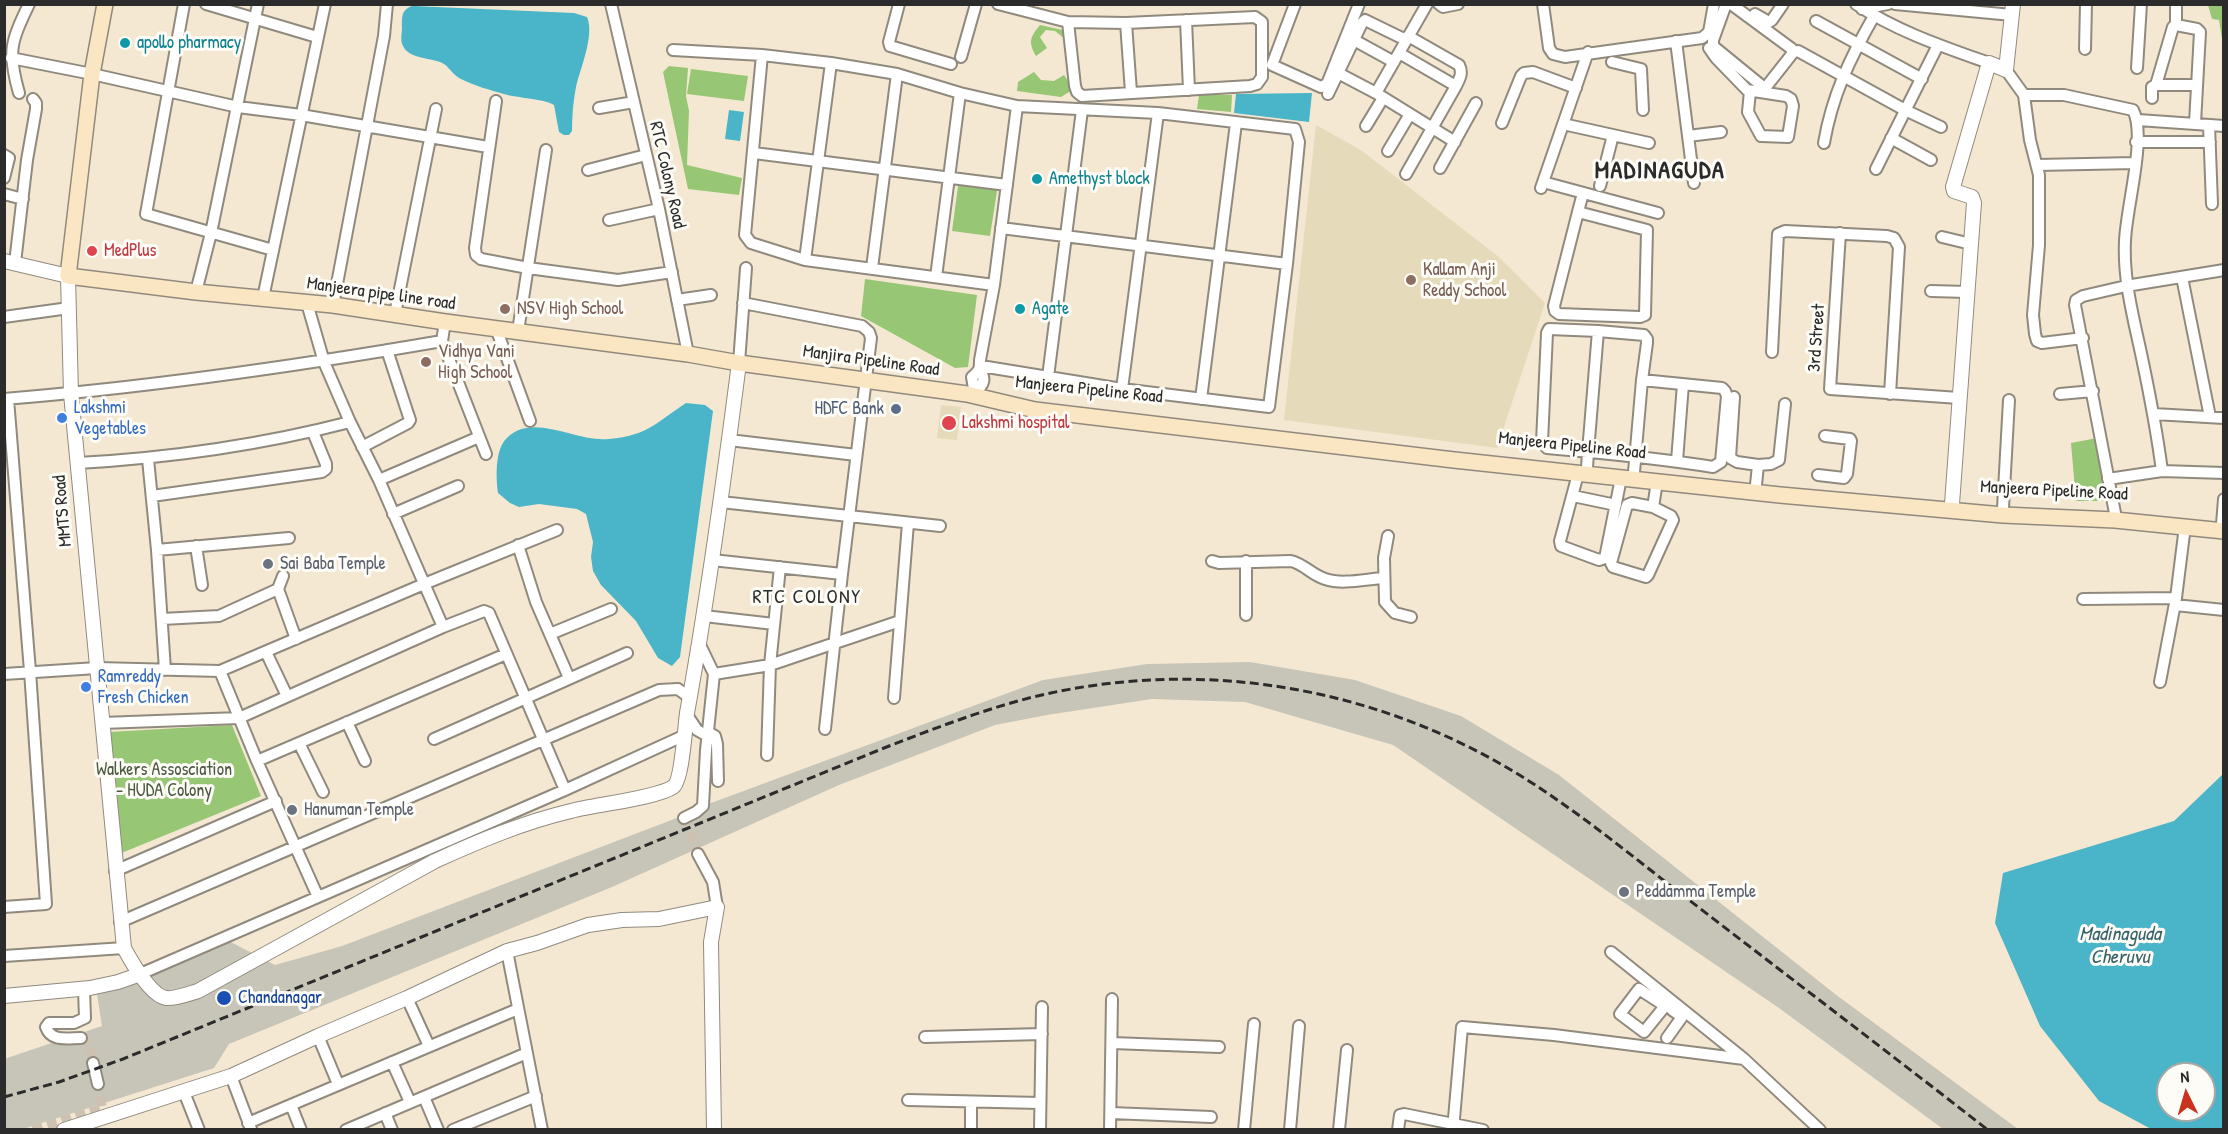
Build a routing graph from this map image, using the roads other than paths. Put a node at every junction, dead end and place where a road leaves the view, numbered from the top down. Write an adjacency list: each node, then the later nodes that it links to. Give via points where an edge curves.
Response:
1 (29, 4): 52 (street, via 15,34)
2 (105, 4): 59 (main road, MMTS Road)
3 (184, 4): 70 (street)
4 (206, 4): 31 (street)
5 (258, 4): 31 (street)
6 (325, 4): 37 (street)
7 (387, 4): 99 (street)
8 (611, 4): 79 (street, RTC Colony Road)
9 (899, 4): 55 (street, via 890,46)
10 (976, 4): 50 (street)
11 (998, 4): 34 (street)
12 (1295, 4): 13 (street, via 1272,64 1321,87 1327,84)
13 (1359, 4)
14 (1427, 4): 38 (street)
15 (1439, 4): 16 (street)
16 (1458, 4)
17 (1543, 4): 48 (street, via 1553,54 1565,57)
18 (1714, 4): 39 (street, via 1709,32)
19 (1726, 4): 20 (street, via 1713,46 1762,86 1768,86 1792,49)
20 (1731, 4)
21 (1742, 4): 22 (street, via 1769,22)
22 (1782, 4)
23 (1888, 4): 28 (street)
24 (1895, 4): 29 (street)
25 (2086, 4): 45 (street)
26 (2141, 4): 56 (street)
27 (2176, 4): 36 (street)
28 (1859, 7): 30 (street)
29 (2013, 10): 57 (street)
30 (1874, 16): 42 (street); 43 (street)
31 (254, 20): 37 (street); 82 (street)
32 (1186, 20): 35 (street); 68 (street); 68 (street, via 1255,17 1262,22 1262,77 1257,84)
33 (1816, 21): 42 (street)
34 (1068, 22): 35 (street); 71 (street, via 1077,92 1082,96)
35 (1126, 23): 71 (street)
36 (2176, 25): 64 (street); 65 (street, via 2200,32)
37 (317, 37): 90 (street)
38 (1407, 38): 40 (street, via 1365,20); 51 (street); 66 (street, via 1459,65 1462,70)
39 (1702, 38): 41 (street); 69 (street, via 1716,58)
40 (1354, 40): 51 (street); 58 (street)
41 (1676, 41): 44 (street); 105 (street)
42 (1858, 44): 61 (street); 62 (street)
43 (1938, 45): 54 (street); 62 (street)
44 (1623, 48): 48 (street); 86 (street, via 1617,63 1641,71)
45 (2085, 49)
46 (673, 50): 49 (street)
47 (1798, 51): 61 (street)
48 (1588, 52): 67 (street)
49 (762, 55): 53 (street); 115 (street)
50 (961, 57)
51 (1397, 57): 66 (street); 75 (street)
52 (11, 58): 59 (street); 63 (street, via 18,88)
53 (831, 63): 60 (street); 119 (street)
54 (1989, 63): 57 (street); 147 (street, via 1953,187 1974,203)
55 (951, 64)
56 (2137, 68)
57 (2006, 69): 74 (street)
58 (1338, 73): 73 (street); 75 (street)
59 (92, 74): 70 (street); 159 (main road, MMTS Road)
60 (897, 74): 72 (street); 123 (street)
61 (1844, 75): 87 (street); 111 (street, via 1832,105)
62 (1922, 79): 87 (street)
63 (4, 83)
64 (2156, 85): 65 (street); 76 (street, via 2152,87)
65 (2197, 85): 94 (street)
66 (1456, 86): 100 (street)
67 (1576, 88): 93 (street, via 1533,72 1524,73); 95 (street)
68 (1189, 90): 71 (street)
69 (1750, 91): 69 (street, via 1791,99 1788,137 1761,136 1748,112)
70 (169, 92): 82 (street); 144 (street, via 146,214)
71 (1131, 92)
72 (960, 93): 81 (street); 127 (street)
73 (1328, 94)
74 (2024, 95): 91 (street, via 2064,94 2133,110); 121 (street)
75 (1380, 96): 89 (street); 97 (street)
76 (2152, 98)
77 (33, 99): 134 (street, via 36,109)
78 (496, 101): 112 (street)
79 (634, 102): 83 (street); 117 (street, RTC Colony Road)
80 (1476, 103): 107 (street)
81 (1017, 106): 85 (street); 130 (street)
82 (238, 107): 90 (street); 144 (street)
83 (599, 108)
84 (436, 109): 104 (street)
85 (1082, 110): 88 (street); 145 (street)
86 (1643, 110)
87 (1905, 110): 101 (street); 106 (street)
88 (1158, 113): 92 (street); 148 (street)
89 (1410, 114): 100 (street); 114 (street)
90 (301, 115): 99 (street); 149 (street)
91 (2138, 120): 94 (street); 108 (street)
92 (1236, 123): 150 (street); 153 (street, via 1295,129 1298,135)
93 (1502, 123)
94 (2195, 123): 96 (street)
95 (1563, 124): 103 (street); 133 (street, via 1542,185)
96 (2209, 125): 98 (street); 109 (street)
97 (1366, 126)
98 (2223, 126)
99 (365, 127): 104 (street); 172 (street)
100 (1432, 127): 107 (street); 126 (street)
101 (1941, 127)
102 (1721, 132): 105 (street)
103 (1613, 135): 110 (street); 131 (street)
104 (430, 136): 112 (street); 174 (street)
105 (1688, 136): 129 (street)
106 (1892, 138): 118 (street); 124 (street)
107 (1455, 142): 122 (street)
108 (2136, 142): 109 (street); 120 (street)
109 (2210, 142): 135 (street)
110 (1649, 143)
111 (1824, 143)
112 (488, 147): 154 (street, via 476,255)
113 (546, 150): 154 (street)
114 (1388, 151)
115 (754, 153): 119 (street); 151 (street, via 746,238)
116 (4, 155): 128 (street, via 9,158)
117 (646, 155): 125 (street); 137 (street, RTC Colony Road)
118 (1931, 160)
119 (818, 161): 123 (street); 151 (street)
120 (2135, 163): 121 (street); 163 (street, via 2125,241)
121 (2037, 165): 180 (street, via 2040,188 2035,334 2042,343)
122 (1440, 168)
123 (884, 169): 127 (street); 156 (street)
124 (1876, 169)
125 (588, 170)
126 (1406, 174)
127 (949, 177): 130 (street); 160 (street)
128 (4, 178)
129 (1694, 183)
130 (1007, 185): 142 (street)
131 (1600, 186)
132 (4, 194): 134 (street)
133 (1583, 194): 136 (street); 138 (street)
134 (23, 199): 152 (street)
135 (2212, 204)
136 (1640, 208): 139 (street); 141 (street)
137 (659, 209): 140 (street); 158 (street, RTC Colony Road)
138 (1578, 212): 141 (street); 141 (street, via 1554,306 1559,314 1640,318 1645,315 1649,234)
139 (1658, 213)
140 (609, 220)
141 (1637, 227)
142 (1001, 228): 145 (street); 162 (street)
143 (1840, 232): 183 (street, via 1778,234); 196 (street, via 1887,236 1894,238 1899,247); 196 (street, 3rd Street, via 1830,389)
144 (212, 233): 149 (street); 165 (street)
145 (1066, 236): 148 (street); 188 (street)
146 (1942, 237): 147 (street)
147 (1971, 244): 166 (street)
148 (1141, 246): 150 (street); 192 (street)
149 (273, 250): 168 (street)
150 (1219, 256): 153 (street); 201 (street)
151 (805, 260): 156 (street)
152 (10, 262): 159 (street)
153 (1287, 264): 201 (street, via 1269,407)
154 (528, 268): 158 (street, via 626,280); 178 (street)
155 (746, 268): 171 (street)
156 (872, 268): 160 (street)
157 (2223, 270): 161 (street)
158 (672, 272): 169 (street, RTC Colony Road)
159 (68, 276): 165 (main road, Manjeera pipe line road); 173 (street, MMTS Road)
160 (936, 277): 162 (street)
161 (2182, 277): 163 (street); 206 (street)
162 (994, 285): 187 (street)
163 (2126, 286): 180 (street, via 2076,300); 205 (street)
164 (1931, 291): 166 (street)
165 (196, 292): 168 (main road, Manjeera pipe line road)
166 (1967, 292): 199 (street)
167 (711, 295): 169 (street)
168 (263, 298): 170 (main road, Manjeera pipe line road)
169 (677, 300): 184 (street, RTC Colony Road)
170 (307, 303): 172 (main road, Manjeera pipe line road); 185 (street)
171 (743, 303): 186 (street); 189 (street, via 862,326 871,338)
172 (333, 305): 174 (main road, Manjeera pipe line road)
173 (69, 308): 175 (street); 195 (street, MMTS Road)
174 (395, 314): 176 (main road, Manjeera pipe line road)
175 (4, 317)
176 (445, 322): 177 (main road, Manjeera pipe line road); 181 (street)
177 (496, 328): 178 (main road, Manjeera pipe line road); 208 (street)
178 (519, 331): 184 (main road, Manjeera pipe line road)
179 (1598, 331): 190 (street, via 1644,335 1647,343); 221 (street); 221 (street, via 1550,329 1547,333 1544,446)
180 (2082, 338): 193 (street)
181 (442, 341): 182 (street); 212 (street)
182 (387, 350): 185 (street); 214 (street, via 410,420)
183 (1772, 352)
184 (688, 354): 186 (main road, Manjira Pipeline Road)
185 (324, 362): 195 (street); 209 (street)
186 (739, 363): 189 (main road, Manjira Pipeline Road); 213 (street)
187 (980, 368): 188 (street); 194 (street, via 972,376)
188 (1048, 377): 192 (street)
189 (867, 379): 194 (main road, Manjira Pipeline Road); 216 (street)
190 (1642, 380): 191 (street); 217 (street)
191 (1683, 384): 219 (street); 219 (street, via 1722,388 1727,396 1721,462 1713,467)
192 (1122, 389): 201 (street)
193 (2093, 392): 197 (street); 228 (street)
194 (976, 393): 202 (main road, Manjira Pipeline Road)
195 (71, 394): 200 (street); 220 (street, MMTS Road)
196 (1890, 394): 199 (street, 3rd Street)
197 (2060, 394)
198 (1734, 397): 222 (street, via 1730,458)
199 (1959, 398): 239 (street)
200 (6, 399): 223 (street)
201 (1201, 399)
202 (998, 400): 221 (main road, Manjeera Pipeline Road, via 1035,400)
203 (2009, 400): 242 (street)
204 (1785, 404): 222 (street, via 1779,460)
205 (2154, 414): 206 (street); 224 (street)
206 (2210, 417): 207 (street)
207 (2223, 418)
208 (530, 421)
209 (350, 422): 210 (street); 214 (street)
210 (313, 432): 218 (street); 235 (street, via 326,464 322,472)
211 (1825, 436): 232 (street, via 1851,441 1847,474)
212 (479, 437): 215 (street); 229 (street)
213 (729, 440): 216 (street); 238 (street)
214 (362, 447): 229 (street)
215 (486, 454)
216 (856, 455): 245 (street)
217 (1635, 457): 219 (street); 221 (street); 226 (street)
218 (148, 459): 220 (street); 235 (street)
219 (1677, 461)
220 (78, 463): 285 (street, MMTS Road)
221 (1584, 464): 226 (main road, Manjeera Pipeline Road); 236 (street)
222 (1758, 465): 231 (street)
223 (9, 469): 287 (street)
224 (2162, 471): 225 (street); 228 (street)
225 (2223, 473)
226 (1628, 475): 230 (main road, Manjeera Pipeline Road); 231 (main road, Manjeera Pipeline Road); 240 (street)
227 (1818, 475): 232 (street)
228 (2108, 479): 243 (street)
229 (379, 480): 244 (street)
230 (1657, 482): 234 (main road, Manjeera Pipeline Road); 241 (street)
231 (1756, 485): 234 (main road, Manjeera Pipeline Road)
232 (1839, 485): 234 (main road, Manjeera Pipeline Road); 239 (main road, Manjeera Pipeline Road)
233 (458, 486): 244 (street)
234 (1781, 491): 248 (main road, Manjeera Pipeline Road, via 1972,513)
235 (152, 496): 255 (street)
236 (1573, 496): 240 (street); 240 (street, via 1561,546 1599,560 1605,558)
237 (2223, 499): 249 (street)
238 (721, 502): 245 (street); 256 (street)
239 (1952, 504): 242 (main road, Manjeera Pipeline Road)
240 (1616, 505)
241 (1653, 507): 241 (street, via 1628,505 1611,562 1613,567 1648,575 1673,520)
242 (2003, 508): 243 (main road, Manjeera Pipeline Road)
243 (2115, 513): 249 (main road, Manjeera Pipeline Road)
244 (393, 514): 263 (street)
245 (850, 517): 246 (street); 260 (street)
246 (908, 523): 247 (street); 274 (street)
247 (940, 526)
248 (2185, 526): 249 (main road, Manjeera Pipeline Road); 267 (street)
249 (2223, 526)
250 (557, 530): 254 (street)
251 (1388, 536): 262 (street)
252 (289, 538): 253 (street)
253 (196, 546): 255 (street); 264 (street)
254 (518, 546): 263 (street); 277 (street)
255 (157, 550): 273 (street)
256 (712, 560): 259 (street); 271 (street)
257 (1212, 561): 258 (street)
258 (1246, 561): 262 (street, via 1300,563 1327,580); 270 (street)
259 (780, 567): 260 (street); 275 (street)
260 (842, 574): 279 (street)
261 (283, 576): 265 (street)
262 (1384, 578): 272 (street, via 1385,603 1395,613)
263 (424, 584): 276 (street); 278 (street)
264 (202, 585)
265 (278, 589): 273 (street, via 219,616); 278 (street)
266 (2083, 599): 267 (street)
267 (2175, 602): 269 (street); 292 (street)
268 (611, 609): 277 (street)
269 (2223, 610)
270 (1246, 615)
271 (704, 616): 275 (street); 280 (street)
272 (1411, 617)
273 (162, 620): 286 (street)
274 (900, 621): 279 (street); 296 (street)
275 (774, 624): 284 (street)
276 (443, 627): 283 (street, via 479,611 489,613); 293 (street)
277 (550, 634): 291 (street)
278 (296, 639): 281 (street)
279 (835, 641): 284 (street); 301 (street)
280 (700, 645): 290 (street); 295 (street)
281 (266, 652): 288 (street); 293 (street)
282 (627, 653): 291 (street)
283 (506, 654): 294 (street); 299 (street)
284 (770, 665): 290 (street); 307 (street)
285 (97, 668): 286 (street); 287 (street); 300 (street, MMTS Road)
286 (165, 670): 288 (street)
287 (30, 671): 289 (street); 321 (street, via 46,904)
288 (220, 671): 298 (street)
289 (4, 674)
290 (714, 675): 302 (street)
291 (569, 678): 294 (street)
292 (2160, 682)
293 (287, 696): 298 (street)
294 (525, 698): 304 (street); 305 (street)
295 (690, 698): 297 (street); 305 (street, via 678,689 659,690)
296 (894, 699)
297 (687, 715): 302 (street, via 697,730); 303 (street)
298 (239, 718): 300 (street); 308 (street)
299 (347, 722): 306 (street); 309 (street)
300 (102, 723): 319 (street, MMTS Road)
301 (825, 729)
302 (708, 732): 310 (street, via 715,736 717,744); 314 (street, via 703,806)
303 (683, 736): 311 (street); 315 (street, via 680,774 672,788)
304 (434, 738)
305 (542, 740): 311 (street); 316 (street)
306 (299, 743): 308 (street); 312 (street)
307 (767, 755)
308 (257, 761): 313 (street)
309 (364, 761)
310 (718, 781)
311 (565, 790): 315 (street)
312 (323, 792)
313 (276, 801): 316 (street); 319 (street)
314 (684, 818)
315 (456, 844): 318 (street)
316 (297, 848): 320 (street); 323 (street)
317 (698, 854): 322 (street, via 713,882)
318 (431, 855): 320 (street); 328 (street, MMTS Road, via 198,991 166,998)
319 (115, 871): 323 (street, MMTS Road)
320 (318, 897): 328 (street)
321 (4, 907)
322 (717, 907): 325 (street, via 659,919 588,925); 379 (street, via 711,942)
323 (120, 922): 324 (street, MMTS Road)
324 (124, 948): 326 (street); 328 (street, MMTS Road)
325 (507, 951): 332 (street); 336 (street)
326 (4, 957)
327 (1614, 959): 330 (street)
328 (138, 975): 329 (street)
329 (84, 989): 331 (street); 343 (street, via 85,1018 74,1023 49,1023 46,1027 51,1036)
330 (1651, 990): 334 (street); 334 (street, via 1638,989 1620,1015 1644,1032)
331 (4, 996)
332 (407, 998): 341 (street); 346 (street)
333 (1112, 999): 345 (street)
334 (1668, 1004): 337 (street)
335 (1042, 1007): 340 (street)
336 (518, 1009): 346 (street); 349 (street)
337 (1684, 1015): 344 (street); 350 (street)
338 (1254, 1024): 383 (street)
339 (1299, 1026): 384 (street)
340 (1042, 1034): 342 (street); 362 (street)
341 (318, 1036): 353 (street); 355 (street)
342 (925, 1037)
343 (81, 1038)
344 (1667, 1038)
345 (1112, 1043): 347 (street); 365 (street)
346 (429, 1046): 351 (street)
347 (1219, 1047)
348 (1347, 1050): 385 (street)
349 (527, 1053): 357 (street); 358 (street)
350 (1744, 1059): 369 (street, via 1462,1027); 370 (street)
351 (392, 1062): 355 (street); 360 (street)
352 (93, 1063): 354 (street)
353 (231, 1076): 356 (street); 368 (street)
354 (98, 1084)
355 (338, 1084): 363 (street)
356 (184, 1092): 371 (street); 372 (street)
357 (424, 1096): 360 (street); 376 (street)
358 (536, 1096): 367 (street); 378 (street)
359 (908, 1100): 361 (street)
360 (410, 1102): 364 (street)
361 (971, 1102): 362 (street); 380 (street)
362 (1040, 1103): 381 (street)
363 (291, 1105): 368 (street); 373 (street)
364 (385, 1113): 374 (street); 375 (street)
365 (1111, 1113): 366 (street); 382 (street)
366 (1211, 1118)
367 (482, 1124): 377 (street)
368 (249, 1126)
369 (1453, 1126): 386 (street, via 1404,1114 1400,1115); 387 (street)
370 (1818, 1129)
371 (64, 1130)
372 (200, 1130)
373 (301, 1130)
374 (346, 1130)
375 (392, 1130)
376 (438, 1130)
377 (453, 1130)
378 (542, 1130)
379 (714, 1130)
380 (971, 1130)
381 (1040, 1130)
382 (1110, 1130)
383 (1244, 1130)
384 (1290, 1130)
385 (1339, 1130)
386 (1398, 1130)
387 (1484, 1130)

